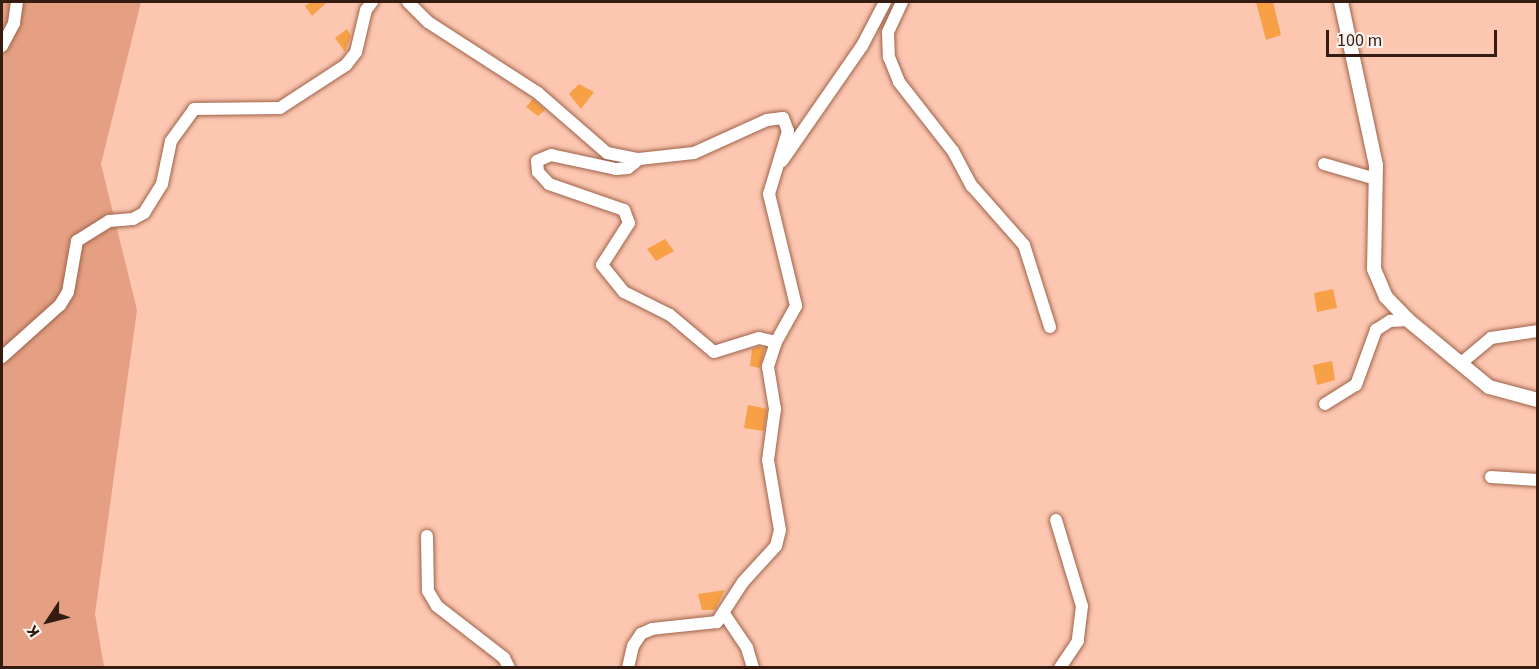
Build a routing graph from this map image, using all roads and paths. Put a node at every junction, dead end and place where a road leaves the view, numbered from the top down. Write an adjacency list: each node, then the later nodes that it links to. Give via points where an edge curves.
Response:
1 (17, 2): 7 (street, via 14,23)
2 (372, 2): 16 (street, via 366,10 356,52 346,65 280,108 194,109 171,141 162,184 144,213 133,219 109,221 77,241 68,292 60,305)
3 (408, 2): 8 (street, via 428,22 538,93 607,153)
4 (885, 2): 10 (street, via 862,46)
5 (902, 2): 13 (street, via 888,32 889,57 899,82 953,151 972,186 1024,245)
6 (1341, 2): 11 (street)
7 (2, 46)
8 (639, 159): 10 (street, via 694,153 767,120 783,118 788,131); 15 (street, via 628,168 616,170 551,155 537,161 538,172 549,184 624,210 629,223 602,265 624,292 670,315 714,352 759,338)
9 (1324, 164): 11 (street)
10 (776, 169): 15 (street, via 770,194 796,306)
11 (1376, 179): 12 (street, via 1374,269 1386,297)
12 (1408, 320): 17 (street); 19 (street, via 1390,321 1376,330 1356,385)
13 (1050, 327)
14 (1538, 331): 17 (street, via 1491,338)
15 (776, 342): 24 (street, via 768,367 775,409 768,460 780,530 776,546 743,582)
16 (2, 357)
17 (1460, 364): 18 (street, via 1489,387)
18 (1538, 400)
19 (1325, 404)
20 (1491, 477): 21 (street)
21 (1538, 480)
22 (1056, 520): 28 (street, via 1082,606 1078,641)
23 (427, 536): 25 (street, via 428,591 437,606 504,658)
24 (724, 615): 26 (street, via 717,622 652,629 641,634 633,646); 27 (street, via 747,648)
25 (509, 668)
26 (628, 668)
27 (753, 668)
28 (1060, 668)

